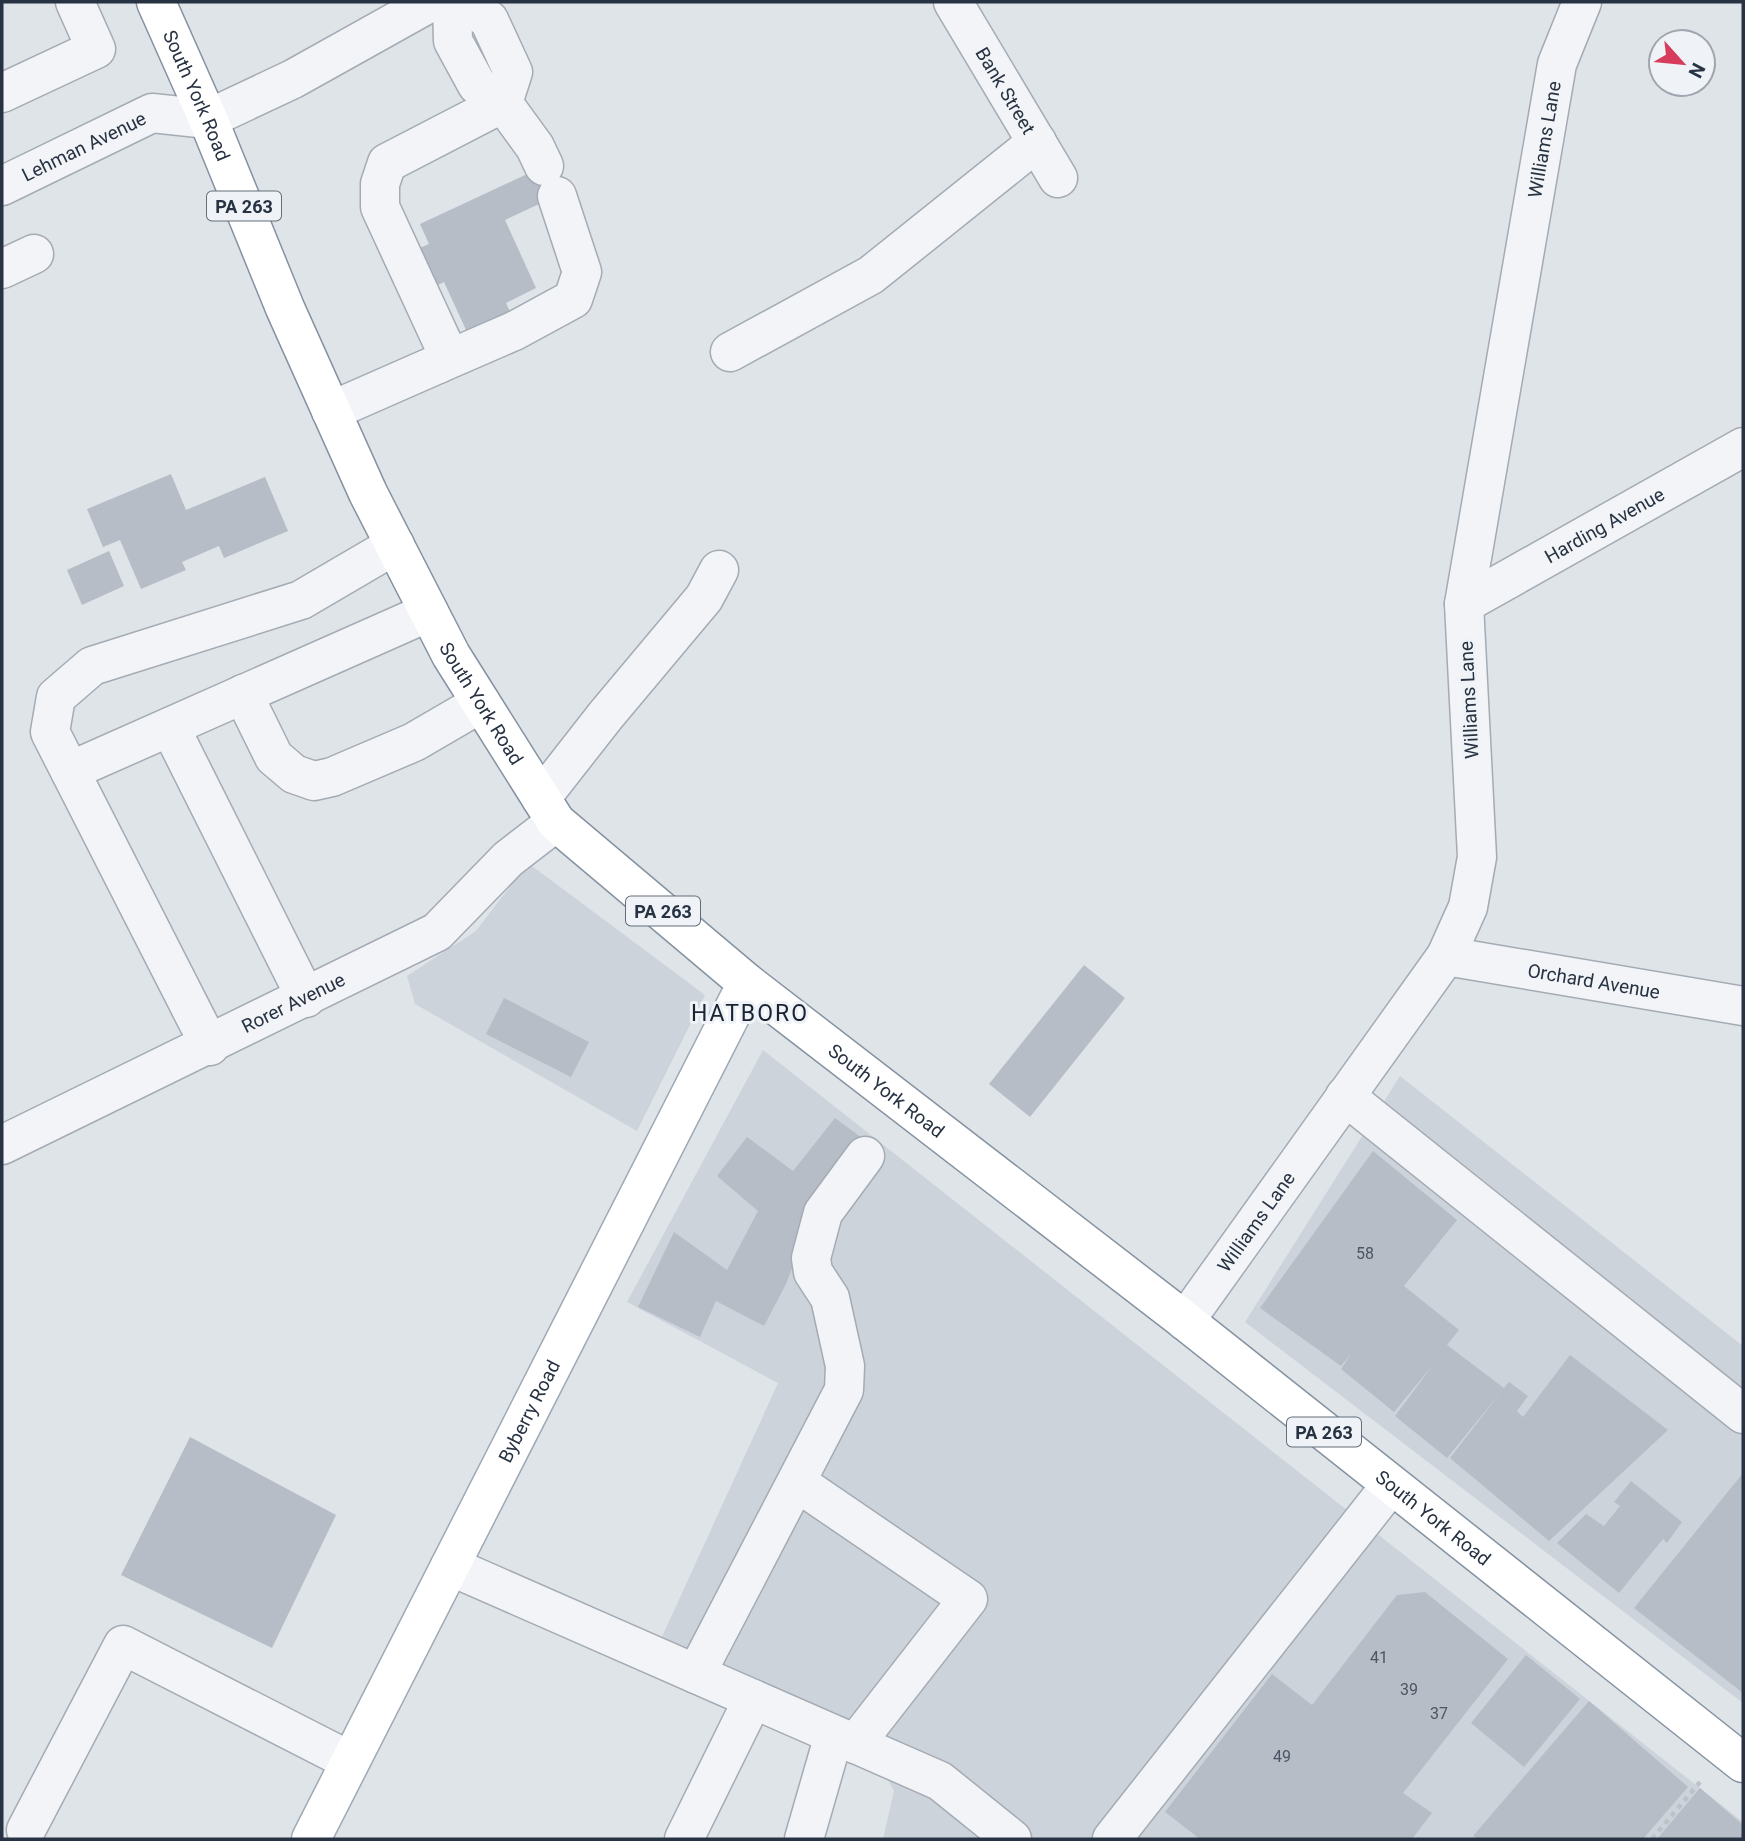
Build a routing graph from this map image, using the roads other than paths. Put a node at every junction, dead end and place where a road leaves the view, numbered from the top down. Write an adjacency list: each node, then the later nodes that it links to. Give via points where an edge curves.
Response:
1 (75, 2): 8 (street, via 96,49)
2 (156, 2): 10 (main road, South York Road / PA 263)
3 (431, 2): 10 (street, via 293,79)
4 (452, 2): 9 (street, via 453,41 477,85)
5 (465, 2): 9 (street, via 489,20 513,72)
6 (953, 2): 11 (street, Bank Street)
7 (1582, 2): 20 (street, Williams Lane, via 1557,64)
8 (2, 93)
9 (503, 103): 15 (street, via 387,163 380,184 380,207 446,350); 15 (street, via 535,147 551,181 582,272 573,299)
10 (208, 119): 13 (street, Lehman Avenue, via 152,113); 16 (main road, South York Road / PA 263)
11 (1037, 142): 12 (street, Bank Street); 14 (street, via 871,275)
12 (1058, 178)
13 (2, 186)
14 (730, 352)
15 (438, 364): 16 (street)
16 (331, 411): 18 (main road, South York Road / PA 263)
17 (1743, 447): 20 (street, Harding Avenue)
18 (395, 545): 21 (main road, South York Road / PA 263); 25 (street, via 301,600 92,666 56,696 50,732)
19 (719, 570): 26 (street, Rorer Avenue, via 704,598 606,715)
20 (1464, 604): 27 (street, Williams Lane, via 1477,857 1468,906)
21 (429, 612): 22 (street); 23 (main road, South York Road / PA 263)
22 (243, 694): 23 (street, via 274,757 294,774 314,781 414,741); 24 (street)
23 (481, 703): 26 (main road, South York Road / PA 263)
24 (170, 727): 25 (street); 29 (street)
25 (70, 771): 31 (street)
26 (549, 810): 28 (main road, South York Road / PA 263); 29 (street, Rorer Avenue, via 437,932)
27 (1446, 956): 30 (street, Orchard Avenue); 32 (street, Williams Lane)
28 (747, 983): 35 (main road, South York Road / PA 263); 39 (main road, Byberry Road)
29 (306, 998): 31 (street, Rorer Avenue)
30 (1743, 1006)
31 (210, 1046): 33 (street, Rorer Avenue)
32 (1345, 1096): 35 (street, Williams Lane); 36 (street)
33 (2, 1145)
34 (865, 1156): 37 (street, via 824,1213 811,1258 813,1272 830,1298 845,1366 844,1390)
35 (1185, 1321): 38 (main road, South York Road / PA 263)
36 (1743, 1414)
37 (798, 1483): 40 (street); 42 (street, via 968,1599)
38 (1391, 1485): 44 (main road, South York Road / PA 263); 50 (street)
39 (450, 1566): 40 (street); 43 (main road, Byberry Road)
40 (695, 1674): 41 (street)
41 (753, 1699): 42 (street); 47 (street)
42 (844, 1740): 48 (street); 49 (street, via 940,1781)
43 (350, 1761): 45 (street, via 122,1645); 46 (main road, Byberry Road)
44 (1743, 1763)
45 (26, 1830)
46 (311, 1839)
47 (684, 1839)
48 (804, 1839)
49 (1012, 1839)
50 (1112, 1839)

